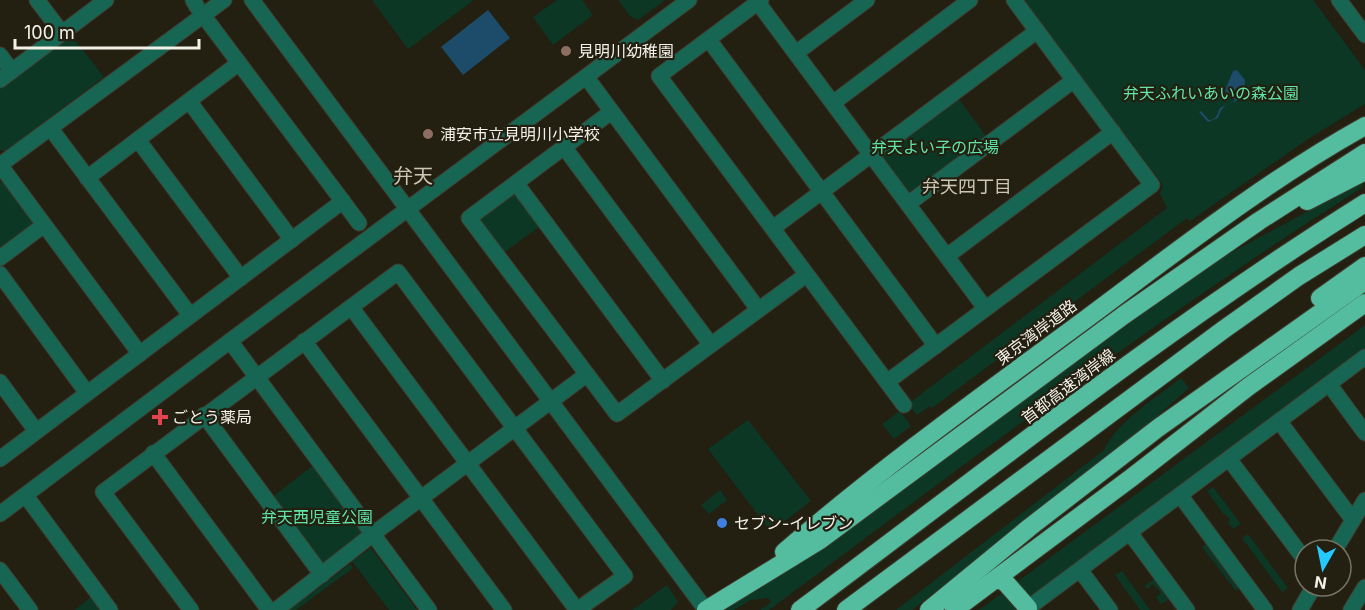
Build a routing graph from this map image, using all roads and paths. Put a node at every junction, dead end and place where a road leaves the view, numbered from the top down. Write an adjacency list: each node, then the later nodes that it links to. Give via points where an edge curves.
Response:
1 (37, 0): 13 (street)
2 (106, 0): 13 (street)
3 (224, 0): 26 (street)
4 (252, 0): 40 (street)
5 (689, 0): 20 (street)
6 (867, 0): 16 (street)
7 (970, 0): 23 (street)
8 (1014, 0): 12 (street)
9 (1339, 0): 14 (street)
10 (758, 1): 15 (street); 16 (street)
11 (209, 23): 18 (street)
12 (1037, 31): 21 (street); 31 (street)
13 (62, 33): 19 (street)
14 (1365, 35)
15 (709, 40): 36 (street); 43 (street, via 659,76)
16 (796, 53): 23 (street)
17 (0, 55): 19 (street)
18 (239, 63): 22 (street); 37 (street)
19 (6, 75)
20 (587, 78): 24 (street); 40 (street)
21 (1074, 80): 27 (street); 39 (street)
22 (189, 101): 28 (street); 45 (street)
23 (833, 103): 31 (street)
24 (611, 112): 29 (street); 58 (street)
25 (1365, 126): 98 (highway, 東京湾岸道路, via 1263,190 1164,261 883,470)
26 (51, 129): 32 (street); 34 (street)
27 (1113, 132): 47 (street); 57 (street, via 1152,185)
28 (138, 140): 34 (street); 52 (street)
29 (564, 147): 35 (street); 62 (street)
30 (1365, 153): 46 (highway, 東京湾岸道路)
31 (871, 155): 36 (street); 39 (street)
32 (0, 165): 42 (street)
33 (1365, 171): 46 (highway)
34 (87, 178): 59 (street)
35 (516, 183): 66 (street, via 469,218); 68 (street)
36 (821, 191): 43 (street); 63 (street)
37 (343, 201): 41 (street); 45 (street)
38 (1365, 203): 110 (highway, 首都高速湾岸線, via 1283,255)
39 (908, 204): 47 (street)
40 (408, 209): 60 (street); 73 (street)
41 (359, 223)
42 (44, 225): 48 (street); 64 (street)
43 (773, 228): 51 (street)
44 (1365, 235): 111 (highway, via 1299,276)
45 (292, 240): 52 (street)
46 (1213, 252): 98 (highway, 東京湾岸道路, via 855,515)
47 (947, 256): 57 (street)
48 (0, 258)
49 (1365, 266): 54 (highway)
50 (0, 274): 72 (street)
51 (806, 275): 58 (street); 70 (street)
52 (241, 278): 59 (street)
53 (1365, 281): 54 (highway)
54 (1320, 305): 112 (highway, via 1250,362 1116,460)
55 (351, 307): 61 (street); 77 (street, via 398,272); 83 (street)
56 (1359, 307): 97 (highway)
57 (985, 308): 63 (street)
58 (759, 309): 62 (street)
59 (190, 315): 64 (street)
60 (230, 341): 67 (street); 85 (street)
61 (304, 341): 67 (street); 86 (street)
62 (711, 345): 68 (street)
63 (936, 346): 70 (street)
64 (140, 354): 72 (street)
65 (1365, 357): 71 (street)
66 (586, 375): 68 (street, via 617,414); 73 (street)
67 (256, 377): 75 (street); 91 (street)
68 (663, 381)
69 (0, 382): 78 (street)
70 (887, 382): 74 (street)
71 (1329, 384): 76 (street); 79 (street)
72 (87, 393): 78 (street)
73 (551, 400): 77 (street); 109 (street)
74 (903, 405)
75 (204, 416): 80 (street); 96 (street)
76 (1279, 421): 82 (street); 89 (street)
77 (515, 428): 83 (street); 108 (street, via 625,576)
78 (36, 431): 81 (street)
79 (1365, 433)
80 (153, 453): 103 (street, via 103,492); 104 (street)
81 (0, 459)
82 (1229, 459): 84 (street); 93 (street)
83 (468, 463): 86 (street); 108 (street)
84 (1180, 495): 90 (street); 116 (street)
85 (26, 496): 88 (street); 102 (street)
86 (421, 499): 91 (street); 107 (street)
87 (1365, 500): 89 (street)
88 (0, 514)
89 (1353, 520): 92 (street)
90 (1130, 533): 95 (street); 115 (street)
91 (373, 534): 96 (street); 106 (street)
92 (1342, 538)
93 (1293, 545)
94 (0, 570): 101 (street)
95 (1080, 570): 100 (street); 114 (street)
96 (322, 575): 105 (street)
97 (996, 579): 100 (highway, via 1005,582); 113 (highway)
98 (744, 587): 109 (highway, 東京湾岸道路)
99 (1365, 587): 117 (street)
100 (1029, 609)
101 (30, 610)
102 (110, 610)
103 (191, 610)
104 (269, 610)
105 (276, 610)
106 (429, 610)
107 (504, 610)
108 (577, 610)
109 (706, 610)
110 (800, 610)
111 (846, 610)
112 (929, 610)
113 (954, 610)
114 (1110, 610)
115 (1187, 610)
116 (1265, 610)
117 (1352, 610)

